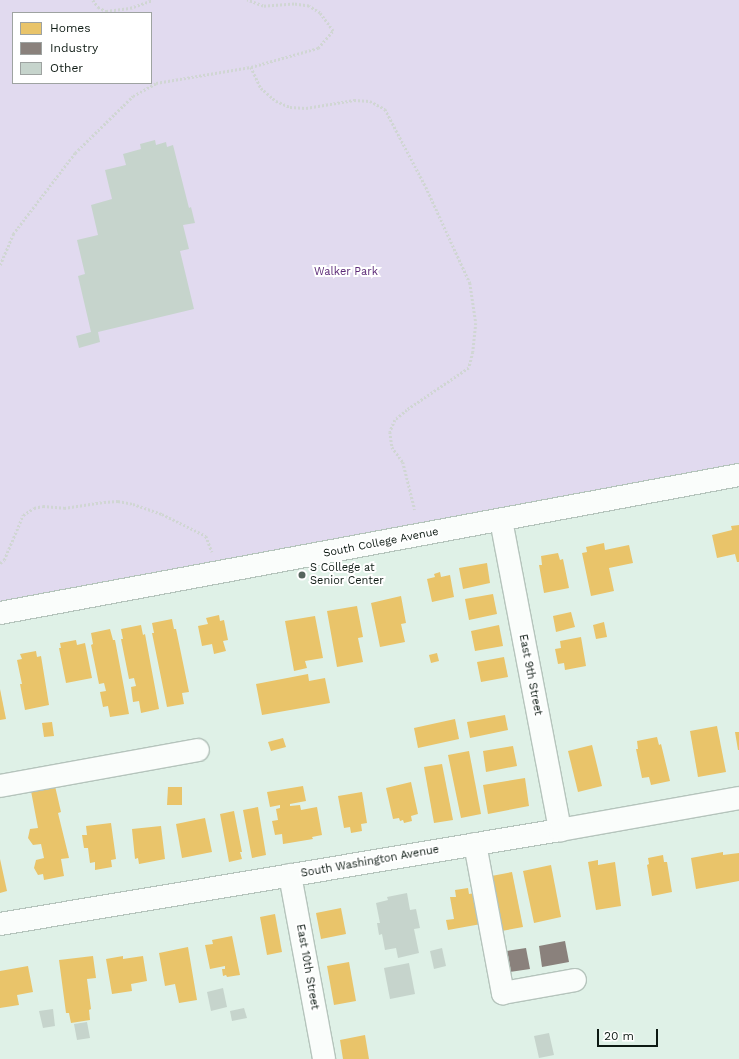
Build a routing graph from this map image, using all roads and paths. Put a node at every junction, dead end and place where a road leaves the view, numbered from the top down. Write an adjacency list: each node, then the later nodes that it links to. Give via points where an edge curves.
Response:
1 (93, 0): 2 (path, via 106,12 130,8)
2 (153, 0)
3 (247, 0): 4 (path, via 263,6 309,6 320,13 333,31 318,48)
4 (251, 67): 5 (path, via 156,83 133,96 70,160 13,234); 7 (path, via 261,88 276,101 290,107 306,108 354,100 370,102 385,110 426,187 470,283 476,323 469,368 407,410 395,420 390,432 392,447 403,462)
5 (0, 265)
6 (739, 475): 8 (street, South College Avenue)
7 (415, 510)
8 (501, 520): 10 (street, South College Avenue); 15 (street, East 9th Street)
9 (0, 563): 10 (path, via 4,560 23,516 34,508 64,508 118,501 162,514 206,536)
10 (217, 573): 11 (street, South College Avenue)
11 (0, 613)
12 (198, 750): 13 (street)
13 (0, 786)
14 (739, 798): 15 (street, South Washington Avenue)
15 (560, 830): 16 (street, South Washington Avenue)
16 (475, 844): 17 (street, South Washington Avenue); 19 (street, via 503,993)
17 (290, 875): 18 (street, South Washington Avenue); 20 (street, East 10th Street)
18 (0, 924)
19 (575, 980)
20 (324, 1059)

